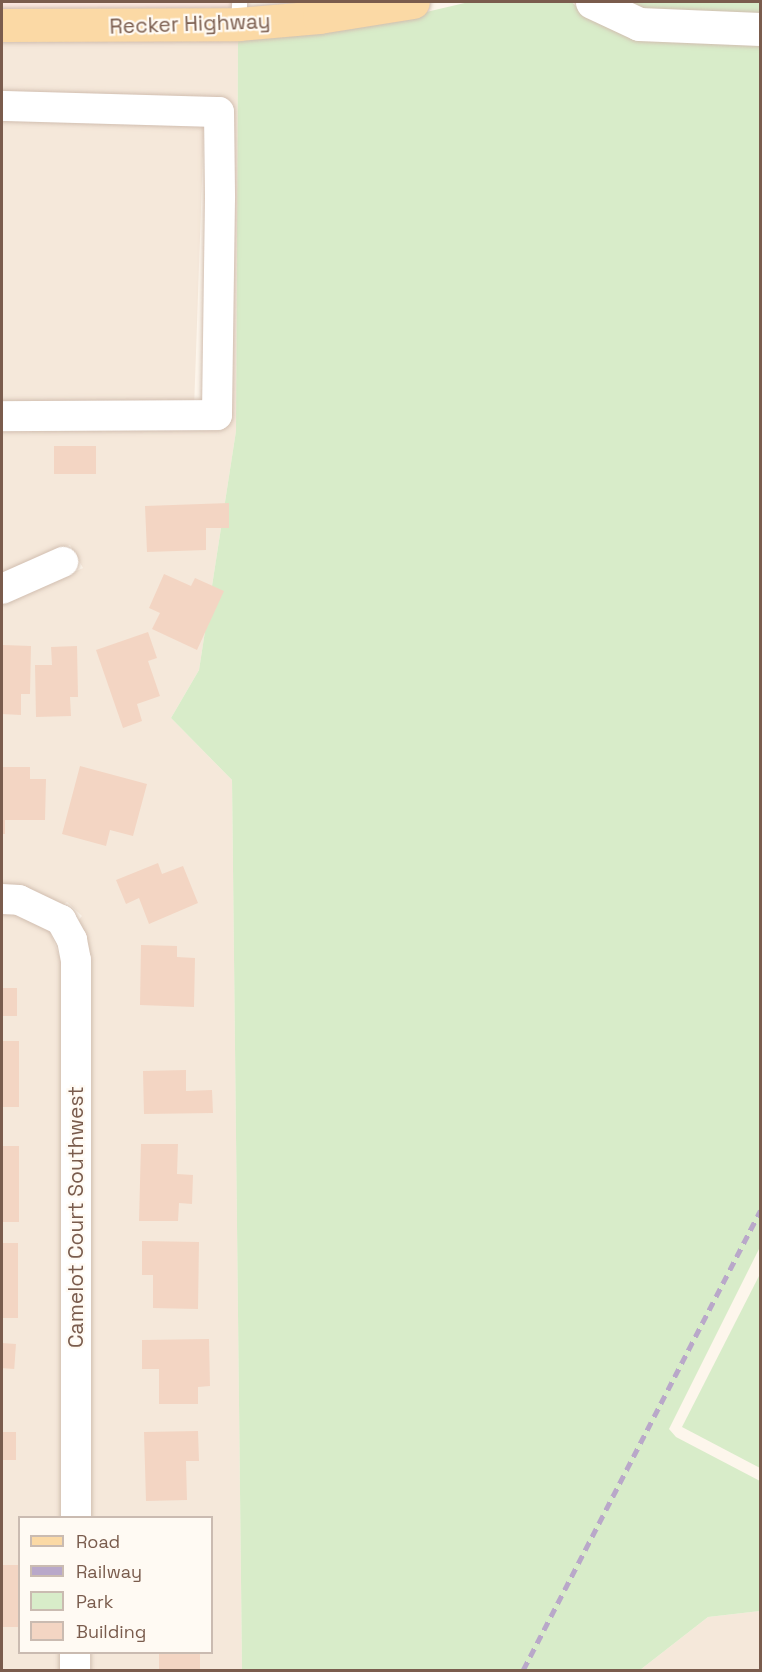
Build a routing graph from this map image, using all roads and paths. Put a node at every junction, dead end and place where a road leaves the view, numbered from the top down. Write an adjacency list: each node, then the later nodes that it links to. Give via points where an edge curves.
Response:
1 (413, 2): 3 (main road, Recker Highway, via 319,17)
2 (592, 2): 5 (street, via 639,24)
3 (238, 13): 4 (main road, Recker Highway)
4 (2, 25)
5 (760, 29)
6 (2, 106): 7 (street, via 219,112 217,415)
7 (2, 416)
8 (63, 562): 9 (street)
9 (2, 589)
10 (2, 899): 11 (street, Camelot Court Southwest, via 19,900 61,920 72,940 76,960)
11 (76, 1516)
12 (75, 1654): 13 (street)
13 (75, 1671)

